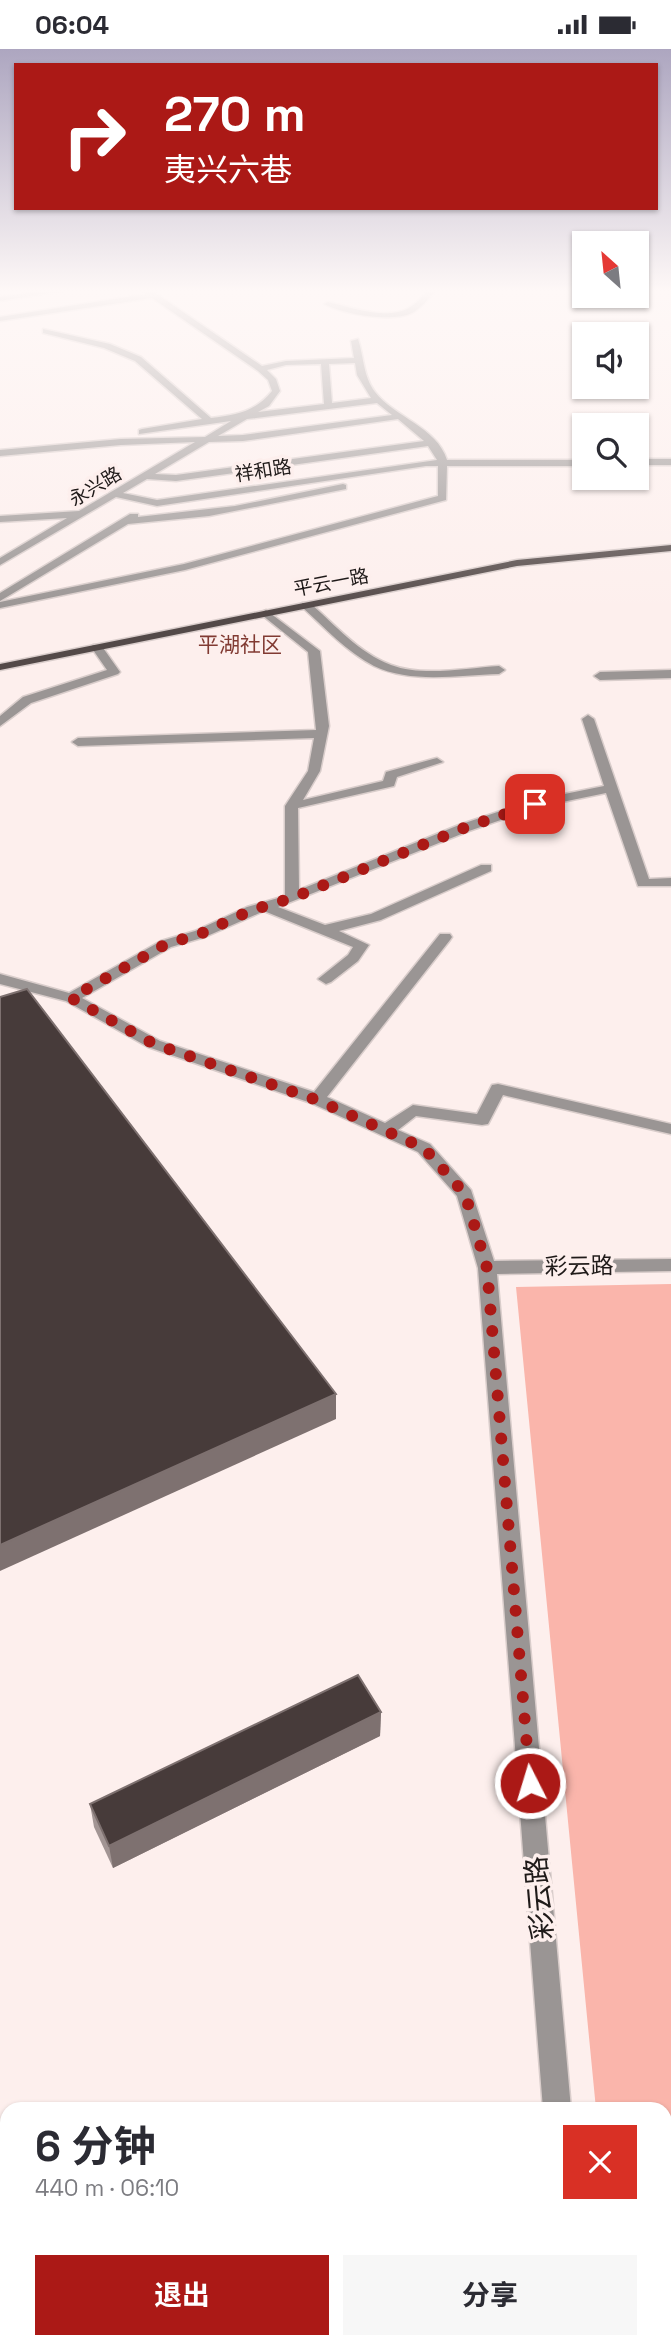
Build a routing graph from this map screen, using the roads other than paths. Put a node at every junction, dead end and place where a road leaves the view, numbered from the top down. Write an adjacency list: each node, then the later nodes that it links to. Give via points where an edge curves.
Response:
1 (182, 397): 9 (street)
2 (271, 397): 7 (street, 永兴路)
3 (327, 397): 6 (street)
4 (375, 397): 5 (street)
5 (378, 400): 6 (street); 8 (street)
6 (328, 406): 7 (street)
7 (248, 415): 9 (street); 10 (street, 永兴路)
8 (401, 416): 10 (street); 11 (street)
9 (209, 421): 12 (street)
10 (208, 439): 12 (street); 18 (street, 永兴路)
11 (430, 443): 17 (street); 18 (street, via 176,478)
12 (78, 446): 13 (street)
13 (0, 453)
14 (649, 462): 15 (street)
15 (671, 462)
16 (572, 463): 17 (street, 祥和路)
17 (443, 465): 20 (street, 祥和路, via 426,463); 23 (street, via 241,510); 28 (street, via 443,498 185,567)
18 (146, 476): 19 (street, 永兴路)
19 (115, 494): 20 (street, 祥和路); 21 (street, 永兴路)
20 (157, 503): 23 (street)
21 (82, 514): 22 (street); 26 (street, 永兴路)
22 (0, 519)
23 (125, 521): 27 (street)
24 (671, 543): 32 (main road, 平云一路, via 515,557)
25 (671, 548): 29 (main road, 平云一路, via 517,563)
26 (0, 562)
27 (0, 598)
28 (0, 605)
29 (306, 605): 30 (main road, 平云一路); 34 (street, via 371,659 391,669)
30 (266, 613): 31 (main road, 平云一路); 39 (street, via 314,651)
31 (97, 647): 33 (main road, 平云一路); 38 (street, via 114,672 27,700)
32 (0, 659)
33 (0, 667)
34 (499, 670)
35 (671, 674): 36 (street)
36 (600, 676)
37 (588, 719): 42 (street)
38 (0, 722)
39 (321, 734): 40 (street); 43 (street, via 314,771)
40 (78, 742)
41 (436, 762): 43 (street, via 391,775 389,783)
42 (611, 788): 45 (street, via 643,883); 46 (street, via 535,804 464,828)
43 (292, 806): 46 (street)
44 (486, 868): 48 (street, via 376,917)
45 (671, 882)
46 (292, 898): 47 (street)
47 (264, 906): 48 (street); 52 (street, via 166,944)
48 (323, 930): 51 (street, via 362,946)
49 (445, 937): 53 (street)
50 (0, 979): 52 (street, 彩云路)
51 (326, 979)
52 (71, 998): 53 (street, 彩云路, via 154,1044)
53 (317, 1100): 55 (street, 彩云路)
54 (671, 1129): 55 (street, via 498,1089 482,1120 413,1110)
55 (386, 1131): 57 (street, 彩云路, via 424,1148 465,1194)
56 (671, 1265): 57 (street, 彩云路)
57 (487, 1268): 58 (street, 彩云路)
58 (556, 2102)

